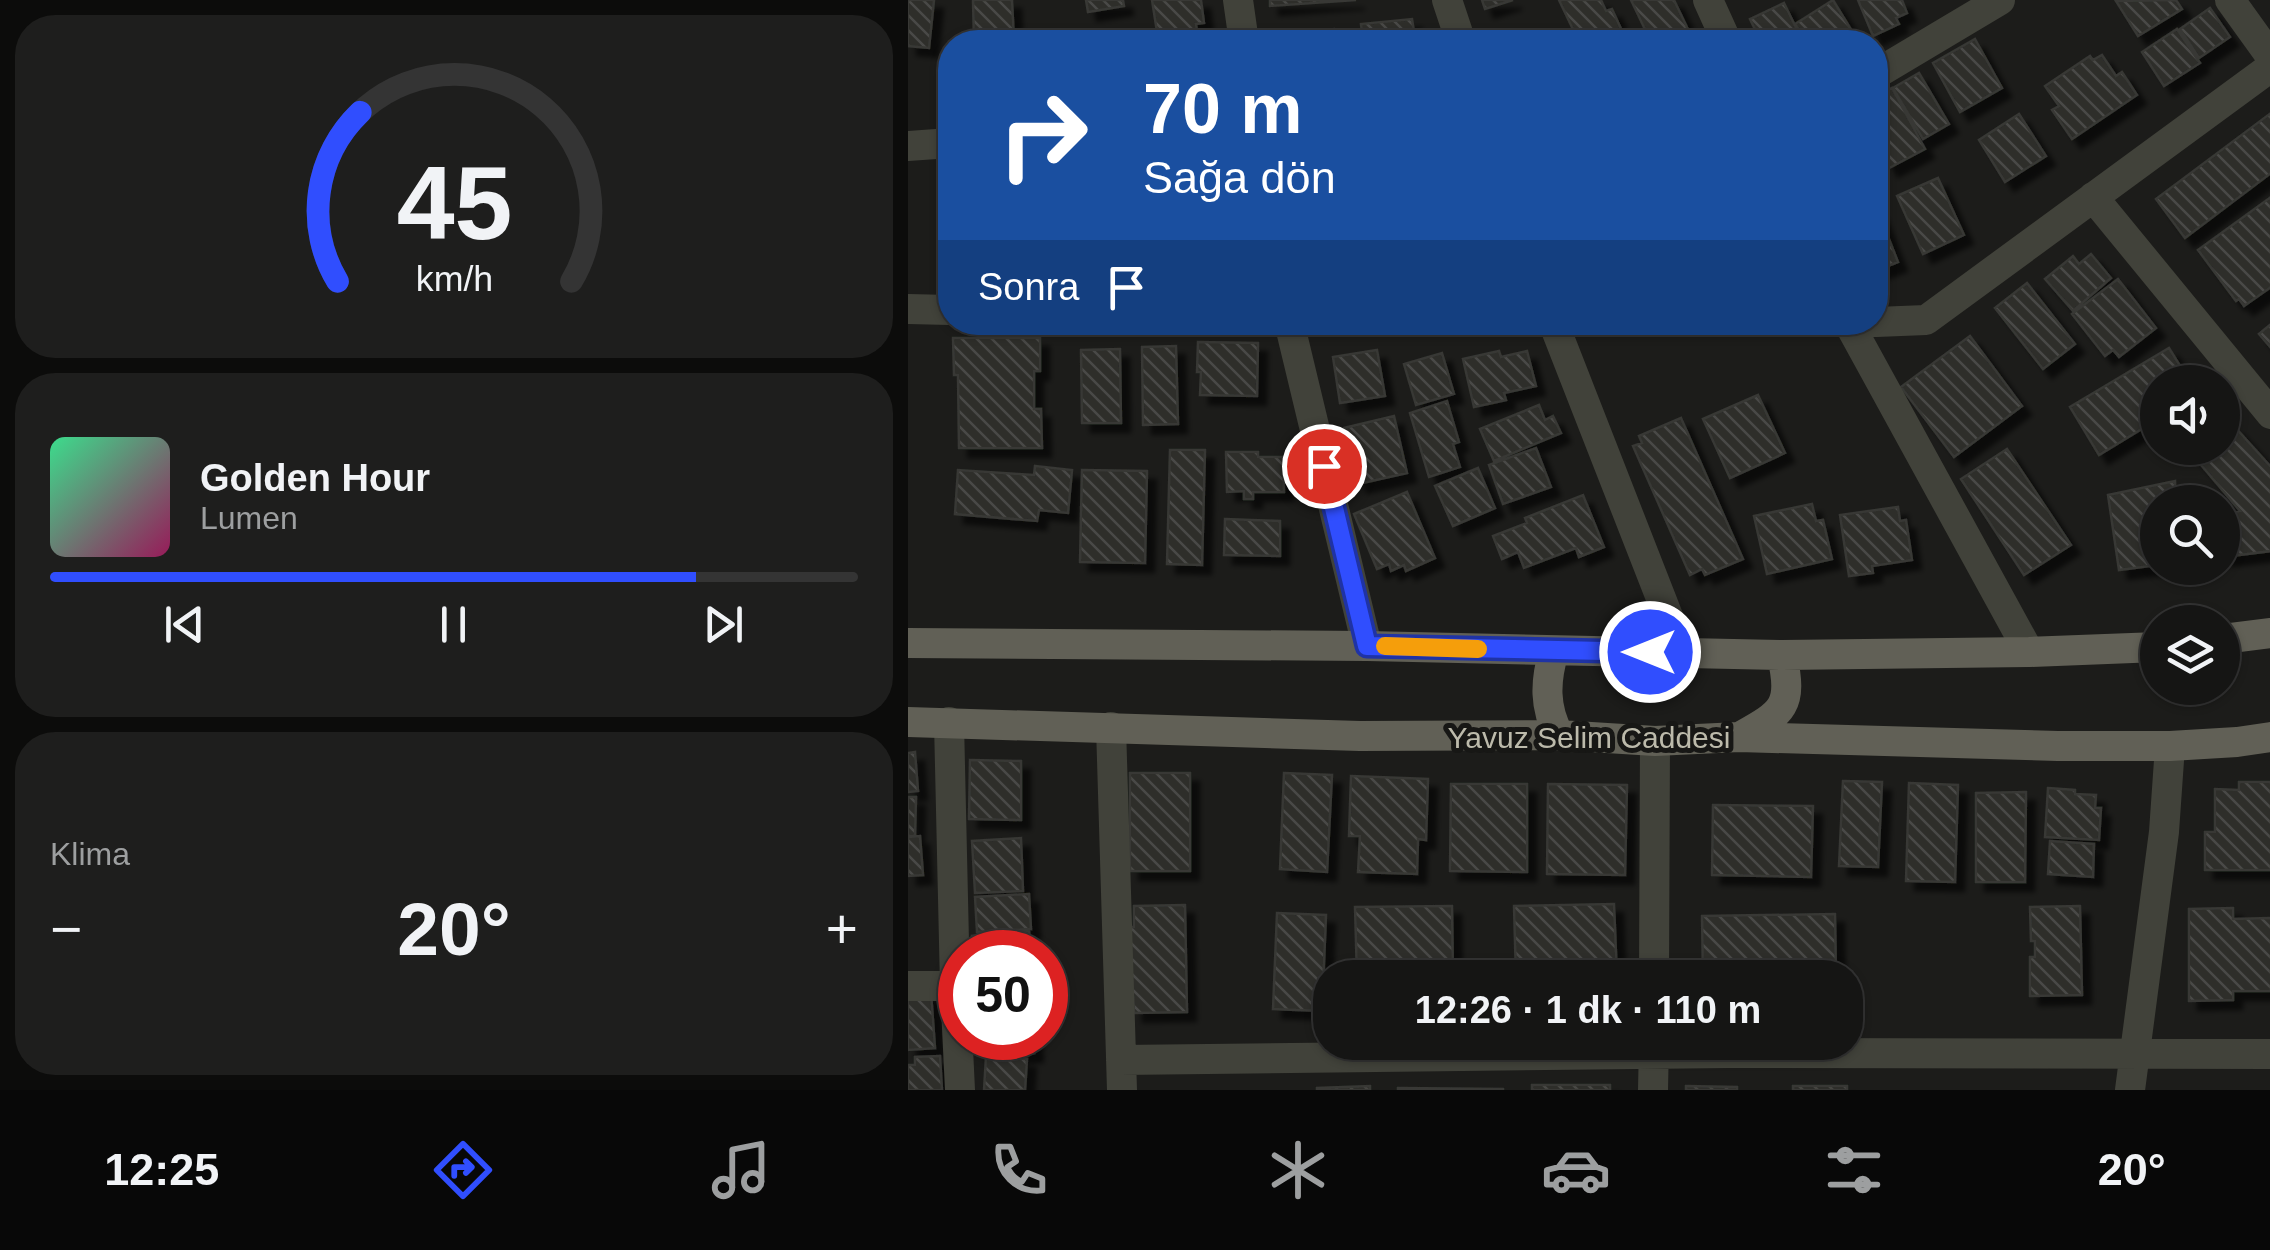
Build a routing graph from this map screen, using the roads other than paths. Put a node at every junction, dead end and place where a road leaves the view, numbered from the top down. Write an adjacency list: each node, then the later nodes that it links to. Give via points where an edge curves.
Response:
1 (1238, 0): 6 (street)
2 (1448, 0): 7 (street)
3 (1708, 0): 8 (street)
4 (2000, 0): 10 (street)
5 (2230, 0): 9 (street)
6 (1242, 30)
7 (1457, 30)
8 (1722, 30)
9 (2270, 58)
10 (1888, 67)
11 (2270, 68): 14 (street)
12 (938, 144): 13 (street)
13 (908, 146)
14 (2093, 197): 17 (street, via 1926,320); 21 (street)
15 (908, 309): 16 (street)
16 (938, 310)
17 (1888, 322)
18 (1292, 335): 25 (street)
19 (1557, 335): 28 (street)
20 (1857, 335): 29 (street)
21 (2270, 414)
22 (2270, 633): 23 (main road)
23 (2240, 637)
24 (908, 643): 25 (main road)
25 (1367, 646): 27 (main road)
26 (2140, 648): 29 (main road)
27 (1554, 651): 28 (main road); 34 (main road, via 1546,700)
28 (1682, 652): 30 (main road)
29 (2029, 652): 30 (main road)
30 (1782, 655): 36 (main road, via 1782,708)
31 (908, 722): 32 (main road, Yavuz Selim Caddesi)
32 (950, 722): 33 (main road, Yavuz Selim Caddesi); 39 (street)
33 (1111, 728): 34 (main road, Yavuz Selim Caddesi); 49 (street)
34 (1558, 736): 37 (main road, Yavuz Selim Caddesi)
35 (2270, 737): 38 (main road, Yavuz Selim Caddesi)
36 (1739, 738): 37 (main road, Yavuz Selim Caddesi); 38 (main road, Yavuz Selim Caddesi)
37 (1655, 741): 40 (street)
38 (2170, 746): 44 (street)
39 (954, 930)
40 (1654, 960)
41 (908, 986): 42 (street)
42 (938, 986)
43 (1863, 1051): 44 (street)
44 (2136, 1054): 45 (street); 52 (street)
45 (2270, 1054)
46 (959, 1060): 50 (street)
47 (1417, 1060): 49 (street)
48 (1654, 1060): 51 (street)
49 (1121, 1075)
50 (960, 1090)
51 (1653, 1090)
52 (2130, 1090)

